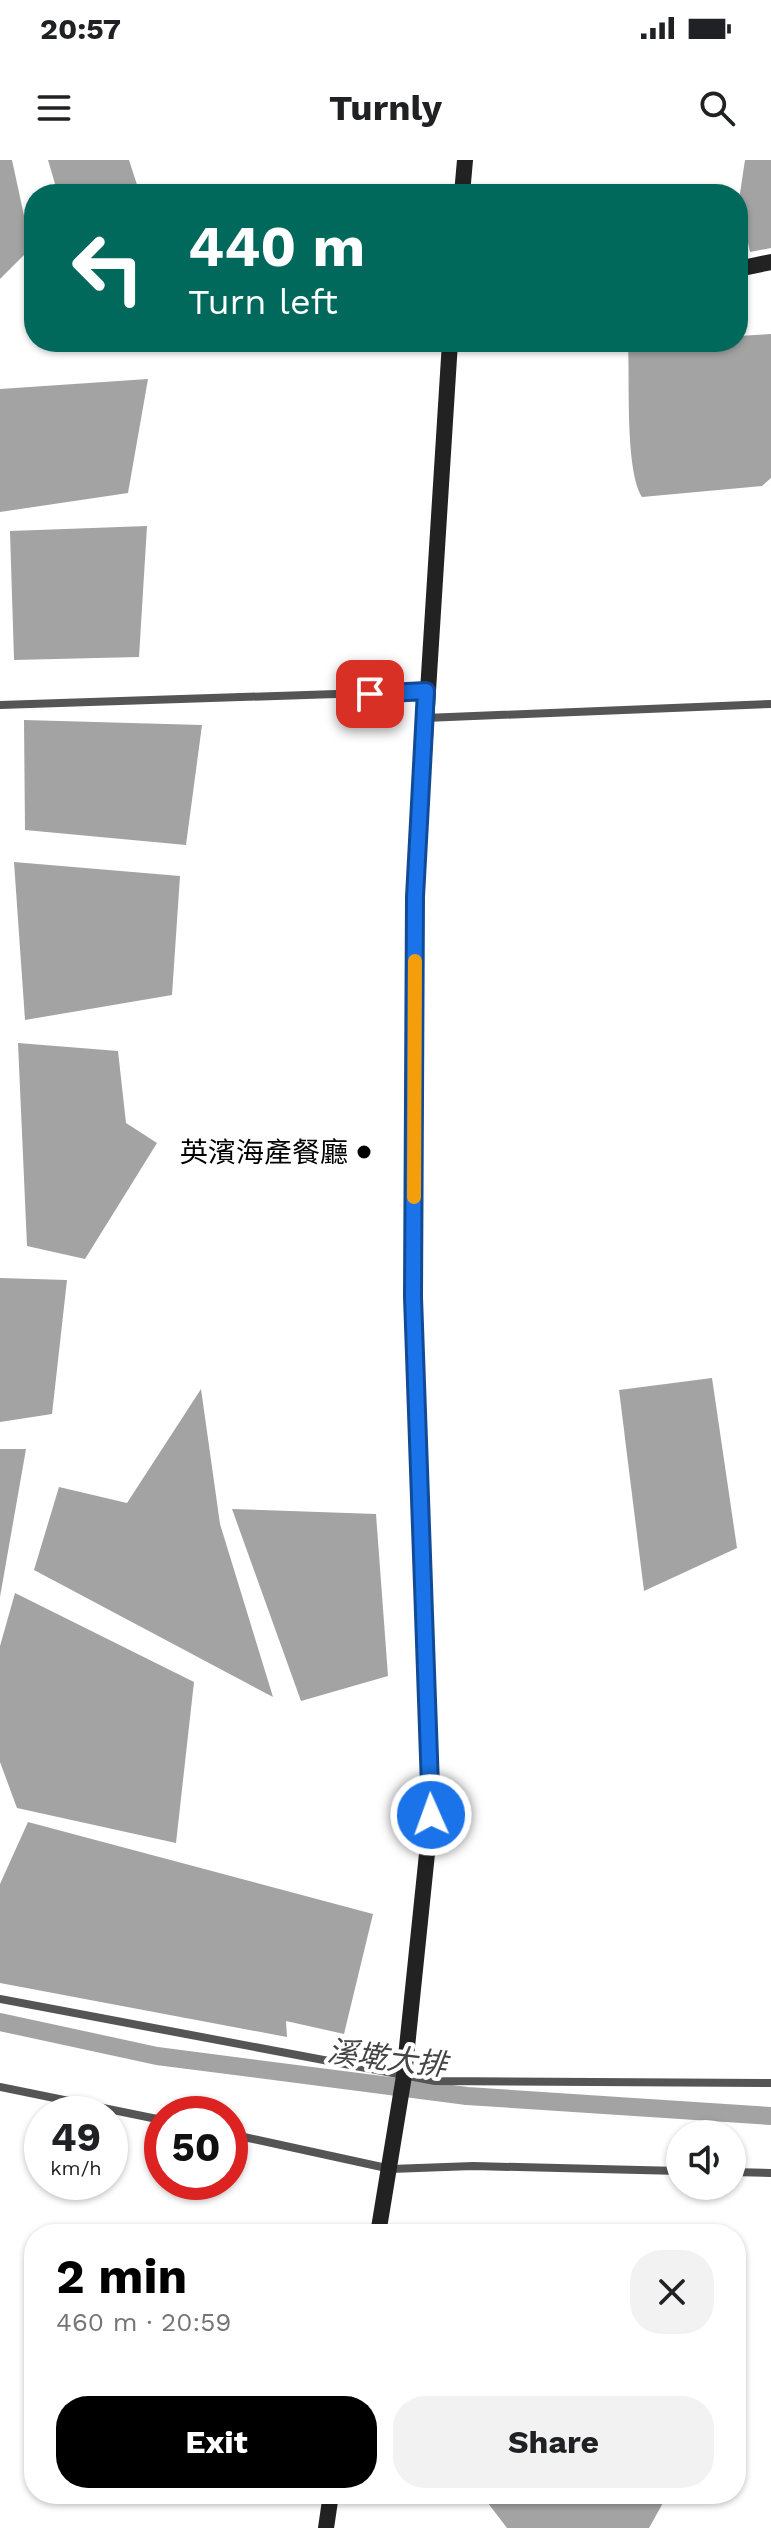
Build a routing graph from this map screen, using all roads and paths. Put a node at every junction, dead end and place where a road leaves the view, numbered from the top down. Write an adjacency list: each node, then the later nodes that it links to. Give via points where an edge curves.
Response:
1 (465, 160): 2 (main road)
2 (463, 184)
3 (771, 262): 4 (main road)
4 (748, 267)
5 (449, 352): 6 (main road)
6 (426, 691): 8 (lane); 9 (main road)
7 (771, 704): 9 (lane)
8 (0, 705)
9 (425, 718): 11 (main road, via 415,897 413,1297 431,1815)
10 (0, 1999): 11 (lane)
11 (403, 2081): 12 (lane); 16 (main road)
12 (771, 2083)
13 (0, 2087): 14 (lane)
14 (144, 2116)
15 (248, 2137): 16 (lane)
16 (391, 2164): 17 (lane); 20 (main road)
17 (666, 2171)
18 (746, 2172): 19 (lane)
19 (771, 2173)
20 (380, 2224)
21 (330, 2504): 22 (main road)
22 (326, 2528)

